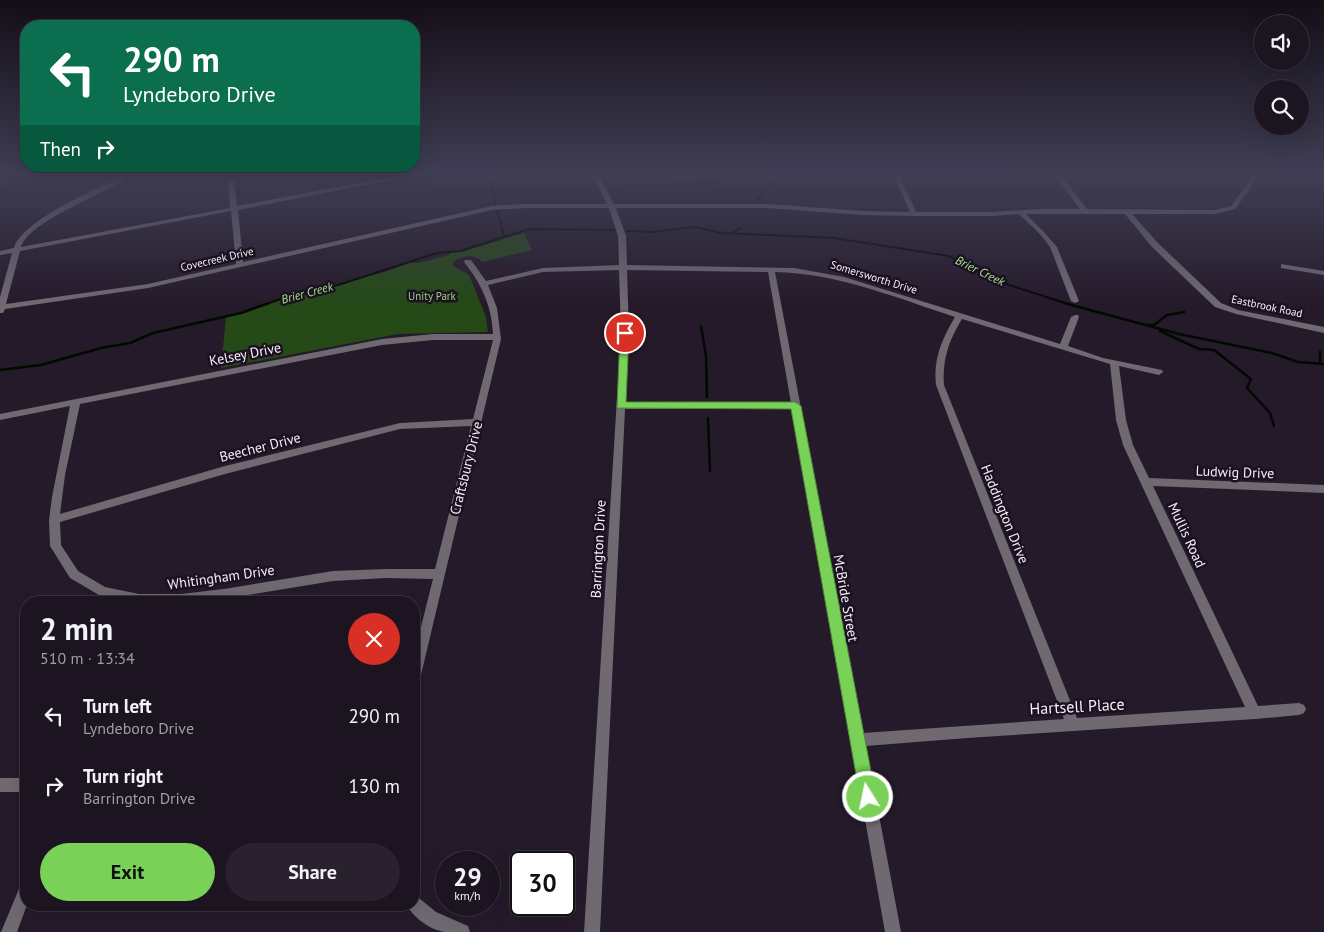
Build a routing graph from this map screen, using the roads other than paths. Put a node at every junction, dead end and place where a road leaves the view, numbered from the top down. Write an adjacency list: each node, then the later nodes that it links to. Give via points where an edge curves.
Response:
1 (51, 217): 8 (street, via 21,238)
2 (189, 217): 8 (street)
3 (235, 217): 11 (street)
4 (449, 217): 11 (street, Covecreek Drive)
5 (615, 217): 12 (street, Barrington Drive, via 622,236)
6 (1026, 217): 17 (street, via 1053,247)
7 (1132, 217): 21 (street, Eastbrook Road, via 1218,305 1236,312)
8 (16, 250): 9 (street); 18 (street)
9 (0, 254)
10 (468, 262): 16 (street, Craftsbury Drive, via 476,269)
11 (240, 265): 18 (street, Covecreek Drive, via 121,292)
12 (624, 266): 14 (street, Somersworth Drive); 16 (street, Somersworth Drive, via 555,268); 27 (street, Barrington Drive)
13 (1284, 266): 15 (street)
14 (771, 269): 19 (street, Somersworth Drive, via 837,277); 28 (street, McBride Street)
15 (1324, 273)
16 (483, 284): 22 (street, Craftsbury Drive, via 495,315)
17 (1075, 301)
18 (0, 308)
19 (960, 315): 23 (street, Somersworth Drive); 40 (street, Haddington Drive, via 940,352 940,385)
20 (1075, 317): 23 (street)
21 (1324, 330)
22 (497, 337): 26 (street, Kelsey Drive, via 398,339); 30 (street, Craftsbury Drive)
23 (1063, 348): 24 (street, Somersworth Drive)
24 (1114, 364): 25 (street, Somersworth Drive); 31 (street, Mullis Road, via 1124,435)
25 (1159, 372)
26 (76, 401): 29 (street, Kelsey Drive); 33 (street, Whitingham Drive)
27 (621, 406): 28 (street); 48 (street, Barrington Drive)
28 (795, 406): 41 (street, McBride Street)
29 (0, 417)
30 (477, 422): 33 (street, Beecher Drive, via 400,426 225,470); 34 (street, Craftsbury Drive)
31 (1145, 482): 32 (street, Ludwig Drive); 39 (street, Mullis Road)
32 (1324, 489)
33 (54, 520): 35 (street, Whitingham Drive, via 56,547 68,568 82,580)
34 (439, 574): 36 (street, Whitingham Drive, via 333,576); 37 (street, Craftsbury Drive)
35 (117, 596)
36 (210, 596)
37 (420, 654)
38 (1299, 709): 39 (street, Hartsell Place)
39 (1255, 713): 40 (street, Hartsell Place)
40 (1072, 723): 41 (street, Hartsell Place)
41 (857, 740): 49 (street, McBride Street)
42 (0, 785): 43 (street)
43 (20, 785)
44 (20, 904): 46 (street)
45 (420, 909): 47 (street, via 430,918)
46 (9, 932)
47 (462, 932)
48 (592, 932)
49 (893, 932)

